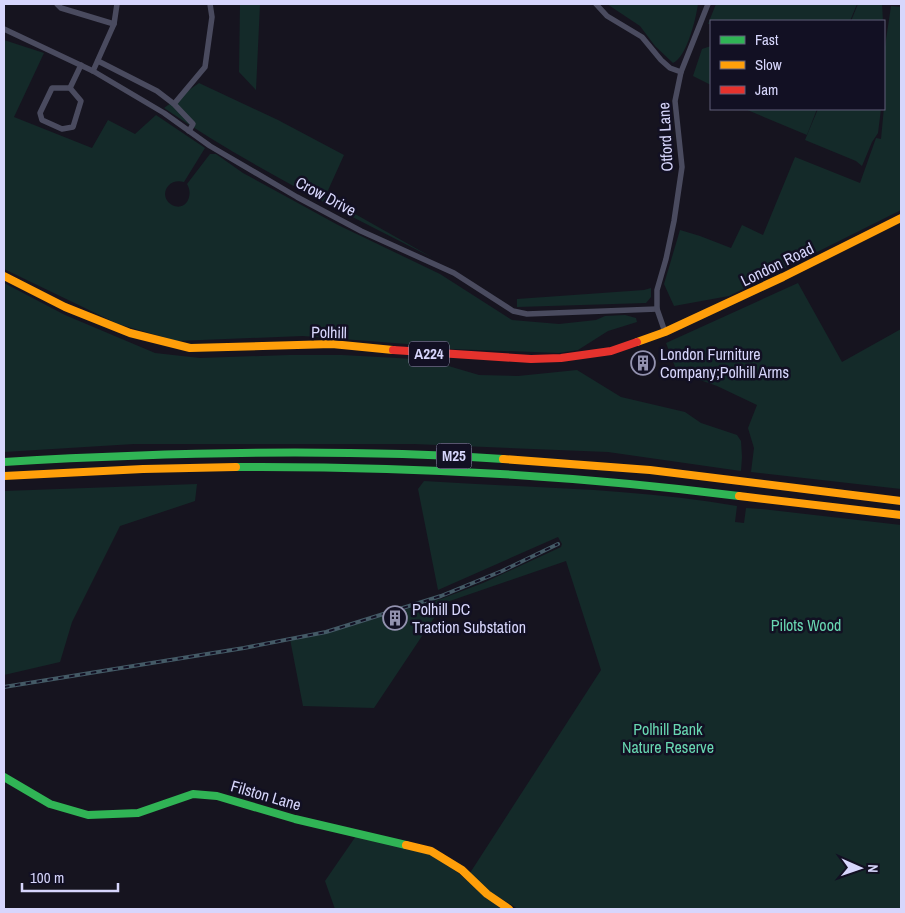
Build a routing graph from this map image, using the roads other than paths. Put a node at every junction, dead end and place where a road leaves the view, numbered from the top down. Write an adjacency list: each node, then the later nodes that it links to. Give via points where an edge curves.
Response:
1 (57, 4): 6 (street)
2 (117, 4): 6 (street)
3 (210, 4): 13 (street, via 212,17 205,67)
4 (596, 4): 11 (street, via 607,16 642,37 670,68)
5 (708, 4): 11 (street, Otford Lane)
6 (114, 24): 8 (street)
7 (4, 29): 9 (street, Crow Drive)
8 (98, 61): 10 (street); 13 (street, via 157,91)
9 (82, 65): 10 (street, Crow Drive); 12 (street)
10 (93, 71): 14 (street, Crow Drive)
11 (681, 72): 17 (street, Otford Lane, via 675,101 682,167 673,229 657,290)
12 (70, 88): 12 (street, via 52,88 40,113 42,120 62,129 72,127 81,101)
13 (174, 104): 14 (street, via 193,124)
14 (189, 131): 17 (street, Crow Drive, via 297,197 454,273 513,312)
15 (901, 218): 18 (main road, London Road / A224)
16 (4, 276): 18 (main road, Polhill / A224, via 65,308 130,333 190,348 332,344 428,354 540,358 599,353)
17 (657, 309): 18 (street, Otford Lane)
18 (665, 332)
19 (4, 462): 21 (main road, M25, via 214,453 436,456 649,470)
20 (4, 476): 22 (main road, M25, via 226,467 424,470 630,483)
21 (901, 501)
22 (901, 515)
23 (4, 777): 24 (main road, Filston Lane, via 50,804 88,815 138,813 193,794 217,796 295,819 431,851 462,870 487,894)
24 (509, 909)

